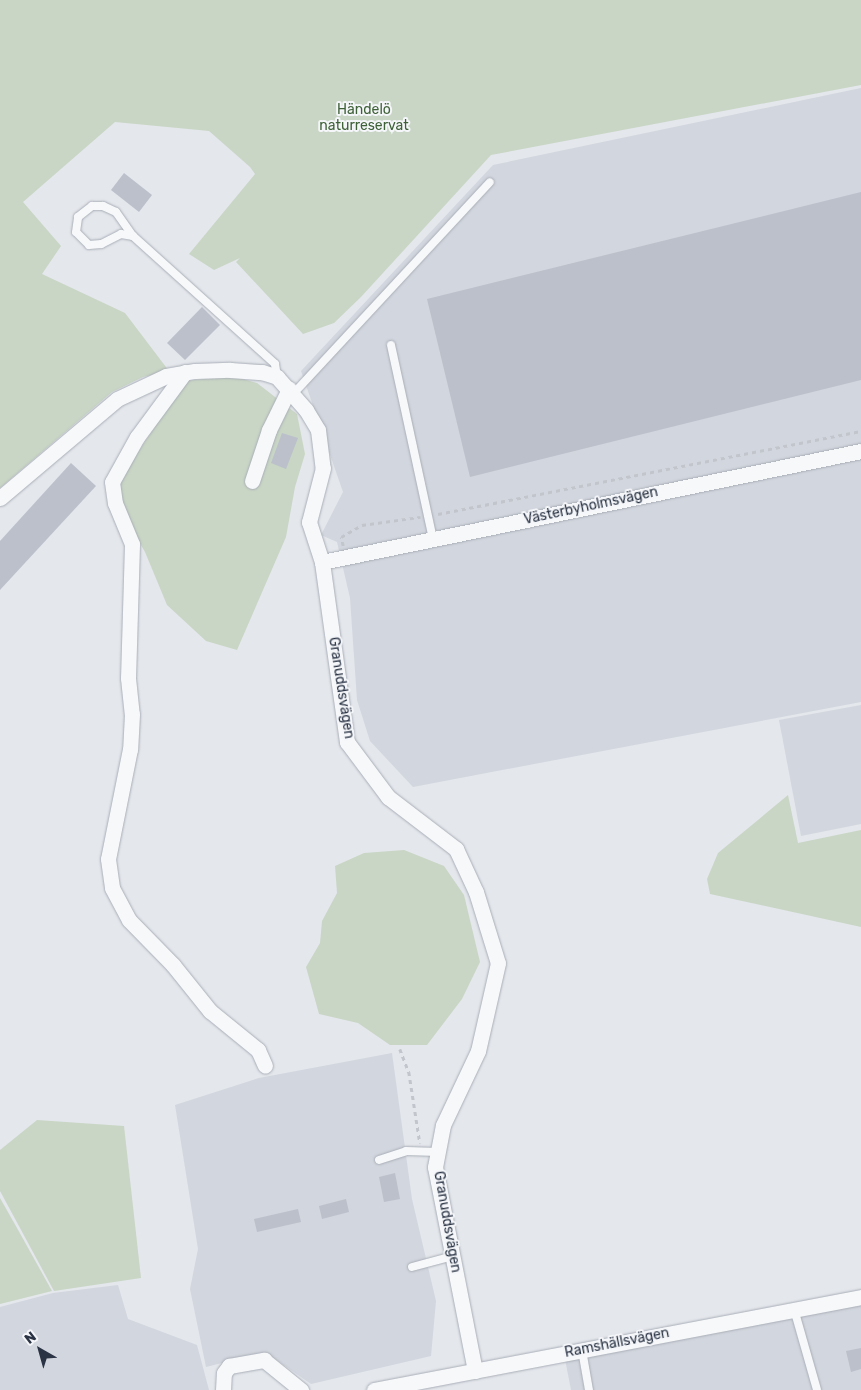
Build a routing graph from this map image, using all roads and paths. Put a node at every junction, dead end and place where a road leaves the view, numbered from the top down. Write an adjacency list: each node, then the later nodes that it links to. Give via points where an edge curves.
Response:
1 (490, 182): 6 (lane)
2 (133, 236): 2 (lane, via 120,234 101,244 89,245 76,232 78,217 92,206 103,206 116,212); 5 (lane, via 275,364)
3 (391, 345): 11 (lane)
4 (185, 372): 5 (street, via 230,370 262,372); 10 (street, via 140,386 117,398); 16 (street, via 132,445 112,482 114,503 132,544 128,678 132,714 130,750 108,859 112,888 129,920 173,965 210,1011 258,1050)
5 (277, 377): 6 (street, Granuddsvägen)
6 (291, 391): 9 (street, via 269,430); 14 (street, Granuddsvägen, via 318,430 322,445 323,468 309,522)
7 (861, 431): 11 (path)
8 (861, 451): 12 (street, Västerbyholmsvägen)
9 (252, 481)
10 (0, 498)
11 (430, 516): 12 (lane); 13 (path, via 362,525 346,532 341,537)
12 (433, 539): 13 (street, Västerbyholmsvägen)
13 (346, 557): 14 (street, Västerbyholmsvägen)
14 (322, 562): 18 (street, Granuddsvägen, via 347,742 388,797 456,850 476,892 498,963 478,1051 443,1124)
15 (400, 1049): 17 (path, via 409,1072)
16 (265, 1066)
17 (421, 1152): 18 (lane); 19 (lane, via 406,1152)
18 (438, 1152): 20 (street, Granuddsvägen, via 435,1167)
19 (379, 1160)
20 (453, 1256): 21 (lane); 25 (street, Granuddsvägen)
21 (412, 1267)
22 (861, 1297): 23 (street, Ramshällsvägen)
23 (794, 1310): 24 (street, Ramshällsvägen); 30 (lane)
24 (582, 1350): 25 (street, Ramshällsvägen); 29 (lane)
25 (475, 1371): 28 (street, Ramshällsvägen)
26 (223, 1390): 27 (street, via 228,1366 264,1360)
27 (301, 1390)
28 (374, 1390)
29 (590, 1390)
30 (817, 1390)

